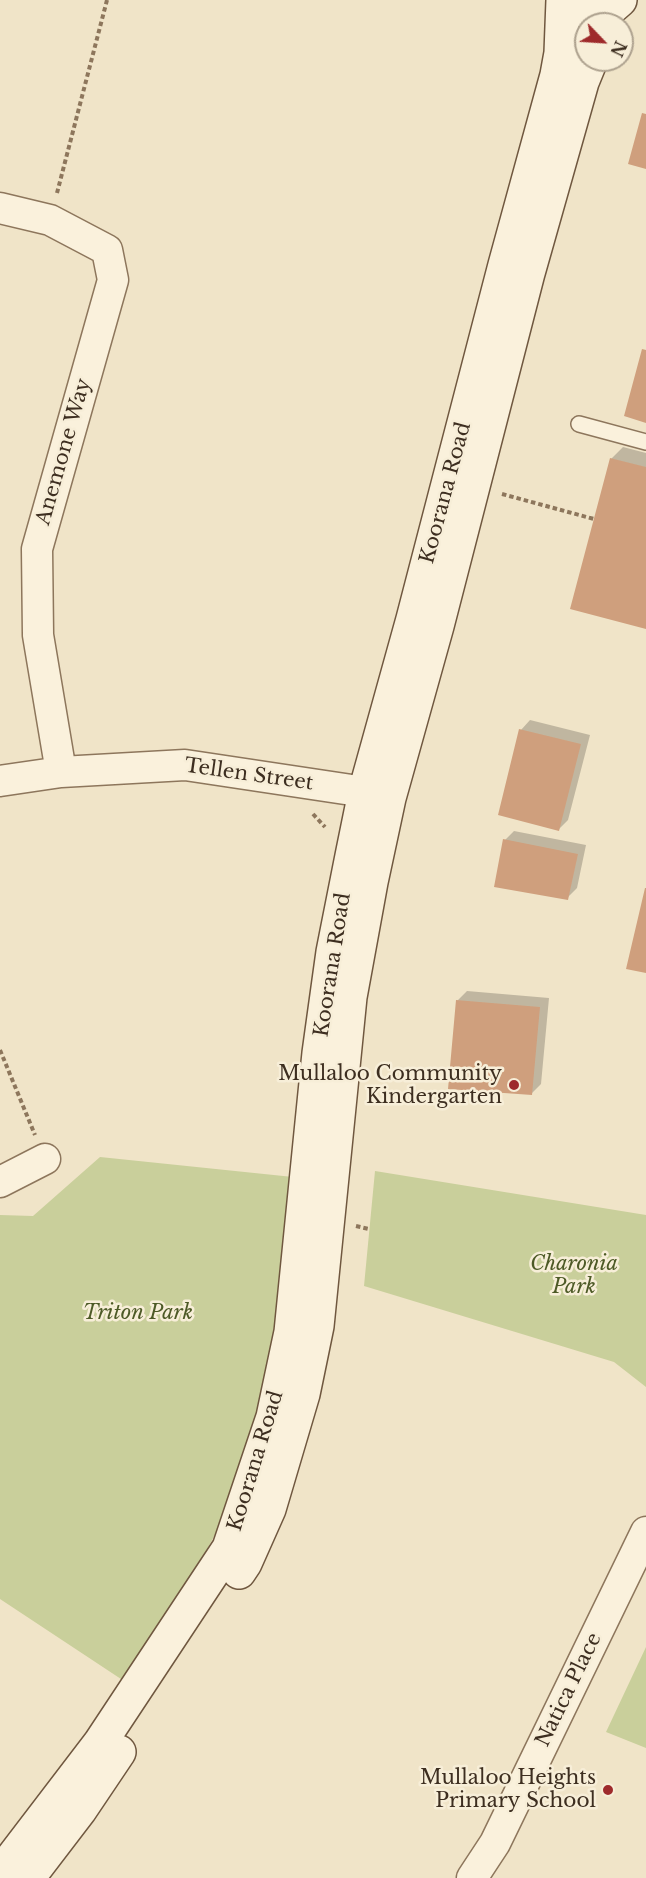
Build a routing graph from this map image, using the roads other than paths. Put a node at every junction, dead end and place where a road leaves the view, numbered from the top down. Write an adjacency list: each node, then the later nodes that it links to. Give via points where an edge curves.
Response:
1 (563, 0): 10 (street, Koorana Road, via 557,75)
2 (568, 0): 3 (street, via 590,12)
3 (620, 7)
4 (587, 72): 10 (street, Koorana Road, via 528,273 437,626)
5 (0, 208): 8 (street, Anemone Way, via 50,220 107,250 112,280 37,549 38,635)
6 (579, 424): 7 (lane)
7 (646, 442)
8 (61, 772): 9 (street, Tellen Street); 10 (street, Tellen Street, via 185,765)
9 (0, 781)
10 (377, 795): 14 (street, Koorana Road, via 333,952 291,1332 273,1417 229,1548 100,1743); 15 (street, Koorana Road, via 371,882 350,997 317,1326 303,1394 269,1509 245,1563 80,1810)
11 (45, 1159): 12 (street)
12 (0, 1182)
13 (646, 1532): 16 (street, Natica Place, via 495,1843)
14 (0, 1874)
15 (28, 1878)
16 (472, 1878)

